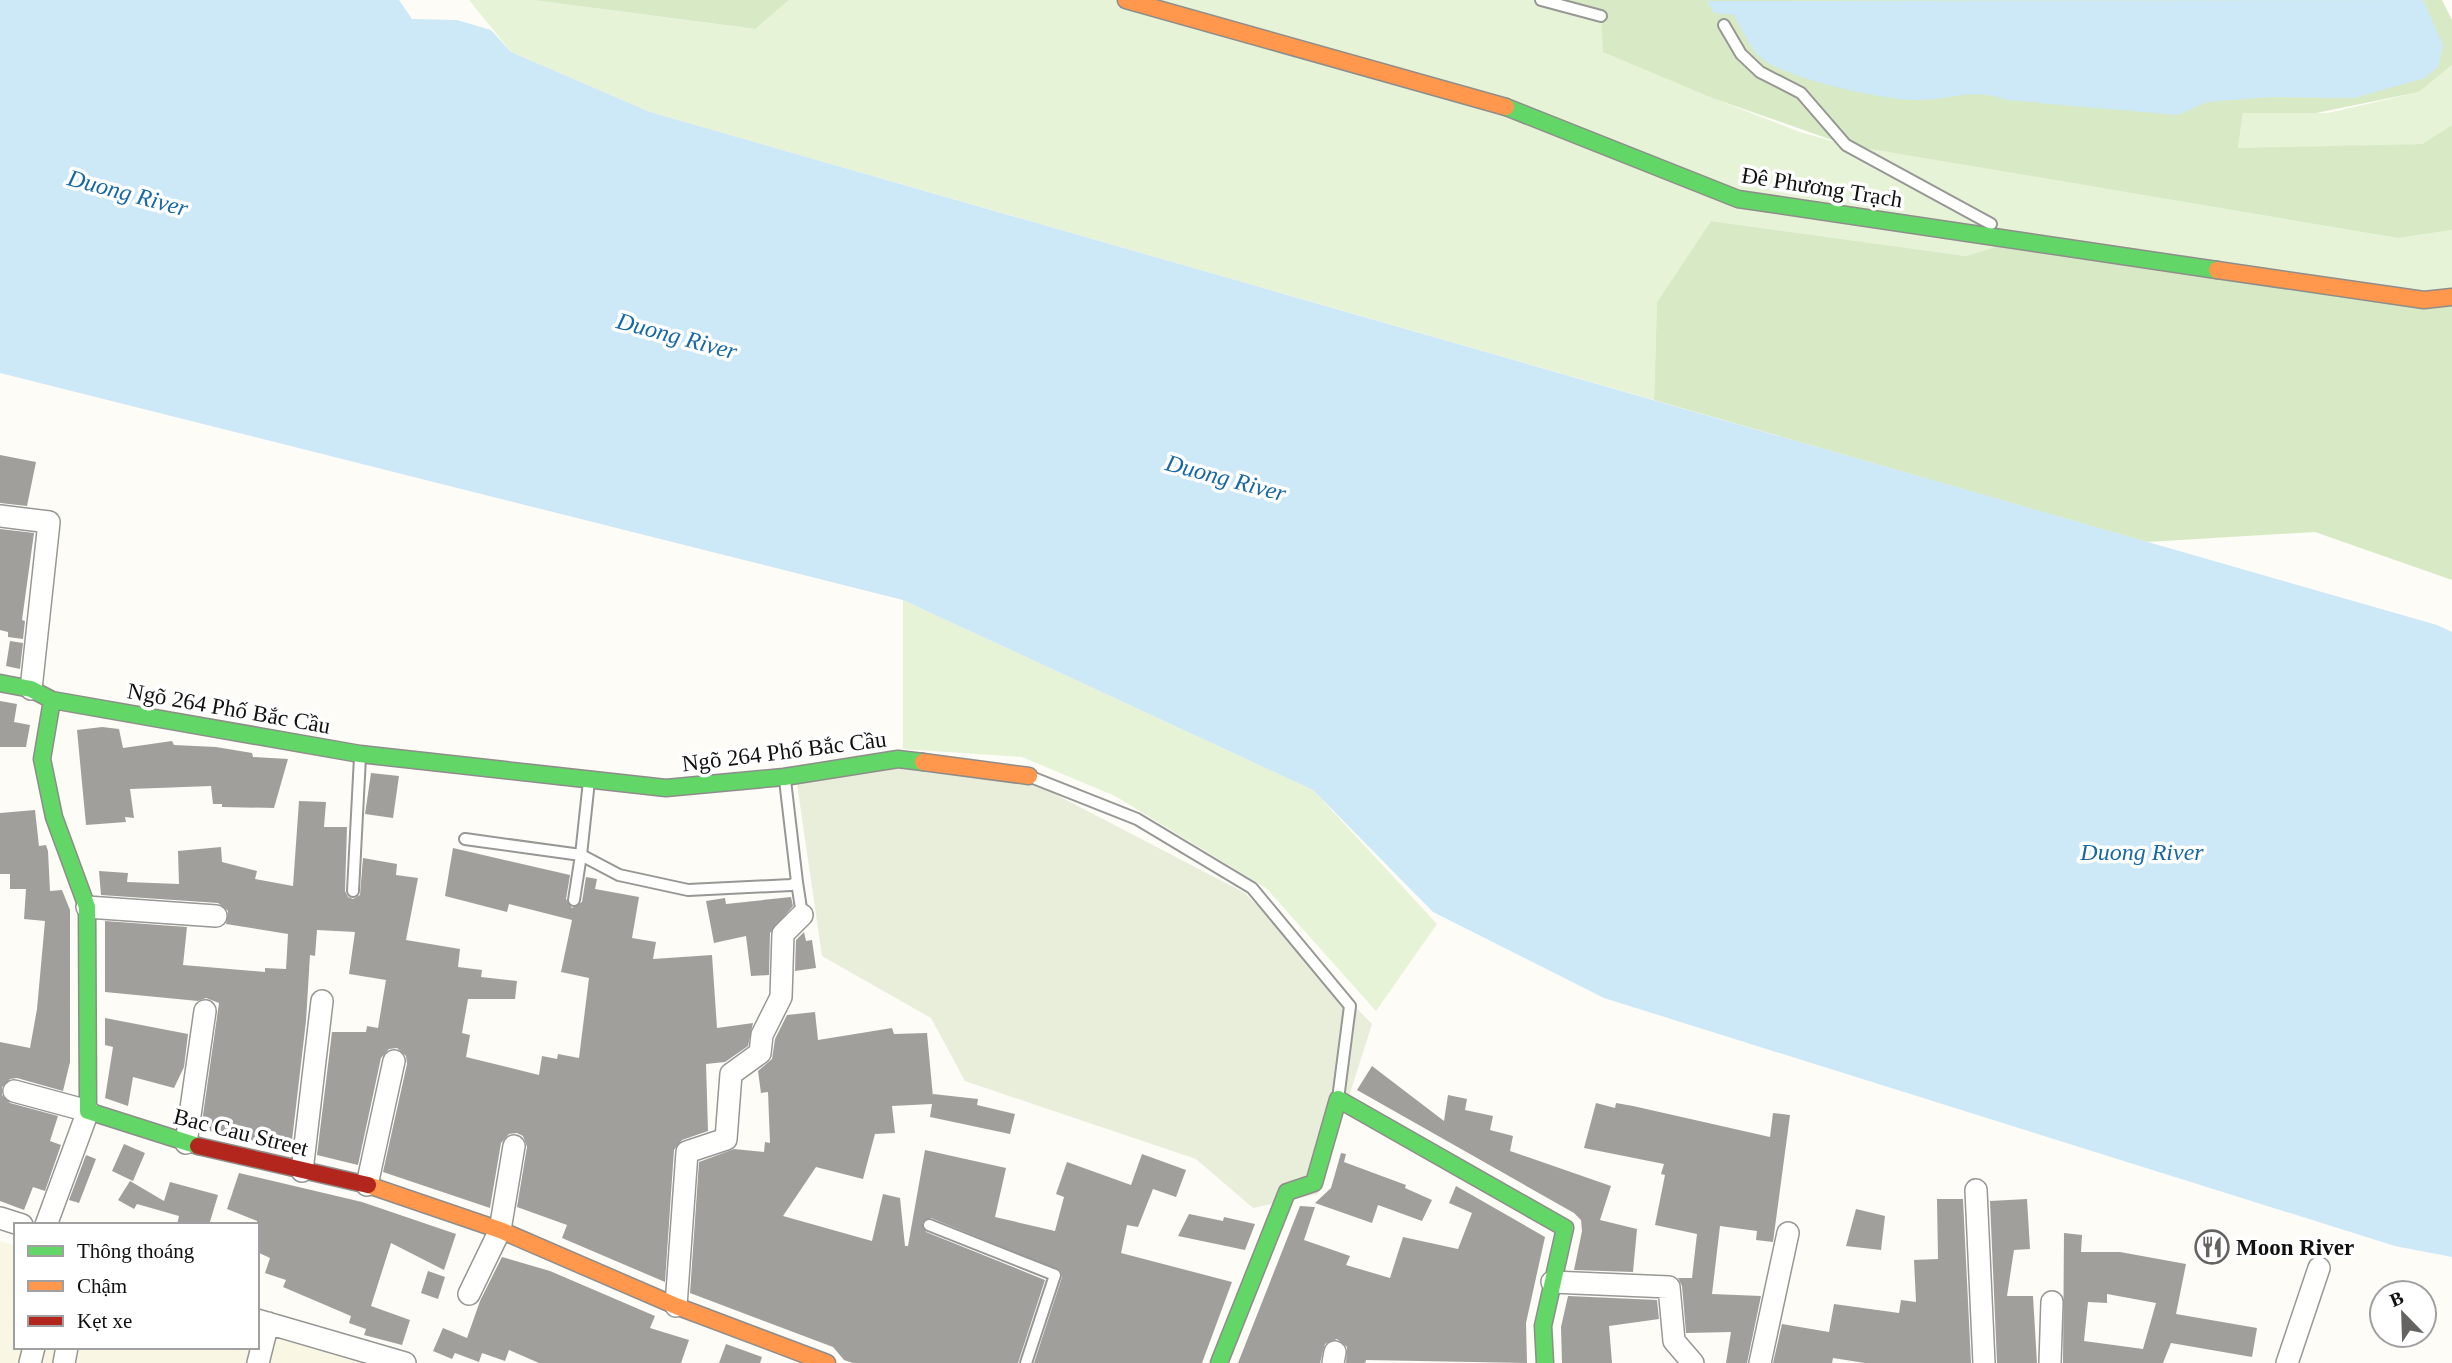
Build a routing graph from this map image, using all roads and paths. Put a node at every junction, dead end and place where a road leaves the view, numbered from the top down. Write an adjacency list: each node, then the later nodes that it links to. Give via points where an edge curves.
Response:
1 (1126, 0): 5 (street, Đê Phương Trạch, via 1509,108 1738,199)
2 (1541, 0): 3 (lane)
3 (1601, 16)
4 (1724, 25): 5 (lane, via 1741,54 1760,72 1801,93 1846,145)
5 (2018, 240): 6 (street, Đê Phương Trạch, via 2424,300)
6 (2452, 297)
7 (0, 516): 9 (street, via 49,522)
8 (0, 683): 9 (street)
9 (31, 689): 10 (street)
10 (52, 700): 11 (street, Ngõ 264 Phố Bắc Cầu); 20 (street, via 42,759 54,817)
11 (360, 754): 14 (street, Ngõ 264 Phố Bắc Cầu); 18 (lane)
12 (1029, 776): 13 (street, Ngõ 264 Phố Bắc Cầu, via 898,759); 27 (lane, Ngõ 264 Phố Bắc Cầu, via 1137,819 1252,888 1350,1006)
13 (784, 777): 14 (street, Ngõ 264 Phố Bắc Cầu, via 666,788); 17 (lane)
14 (589, 780): 16 (lane)
15 (465, 839): 16 (lane)
16 (581, 855): 17 (lane, via 619,875 688,890); 19 (lane)
17 (797, 882): 21 (lane)
18 (353, 891)
19 (574, 900)
20 (87, 907): 22 (street); 28 (street)
21 (802, 915): 42 (street, via 783,934 781,997 762,1035 760,1053 731,1074 726,1139 687,1152)
22 (216, 916)
23 (322, 1001): 31 (street)
24 (205, 1011): 29 (street)
25 (394, 1062): 32 (street)
26 (14, 1091): 28 (street)
27 (1338, 1100): 39 (street, via 1565,1228); 48 (street, via 1314,1183 1287,1192)
28 (88, 1111): 29 (street, Bac Cau Street); 34 (street)
29 (186, 1143): 31 (street, Bac Cau Street)
30 (514, 1146): 36 (street)
31 (302, 1171): 32 (street, Bac Cau Street)
32 (367, 1185): 36 (street, Bac Cau Street)
33 (1976, 1190): 52 (street)
34 (47, 1223)
35 (929, 1225): 47 (lane, via 1055,1275)
36 (500, 1230): 40 (street); 42 (street, Bac Cau Street)
37 (1788, 1233): 51 (street)
38 (2319, 1268): 54 (street)
39 (1552, 1282): 49 (street, via 1543,1326); 50 (street, via 1669,1287 1674,1341)
40 (469, 1294)
41 (2052, 1302): 53 (street)
42 (676, 1306): 46 (street, Bac Cau Street)
43 (263, 1322): 44 (street); 45 (street)
44 (258, 1363)
45 (405, 1363)
46 (827, 1363)
47 (1026, 1363)
48 (1219, 1363)
49 (1545, 1363)
50 (1693, 1363)
51 (1760, 1363)
52 (1984, 1363)
53 (2050, 1363)
54 (2287, 1363)

